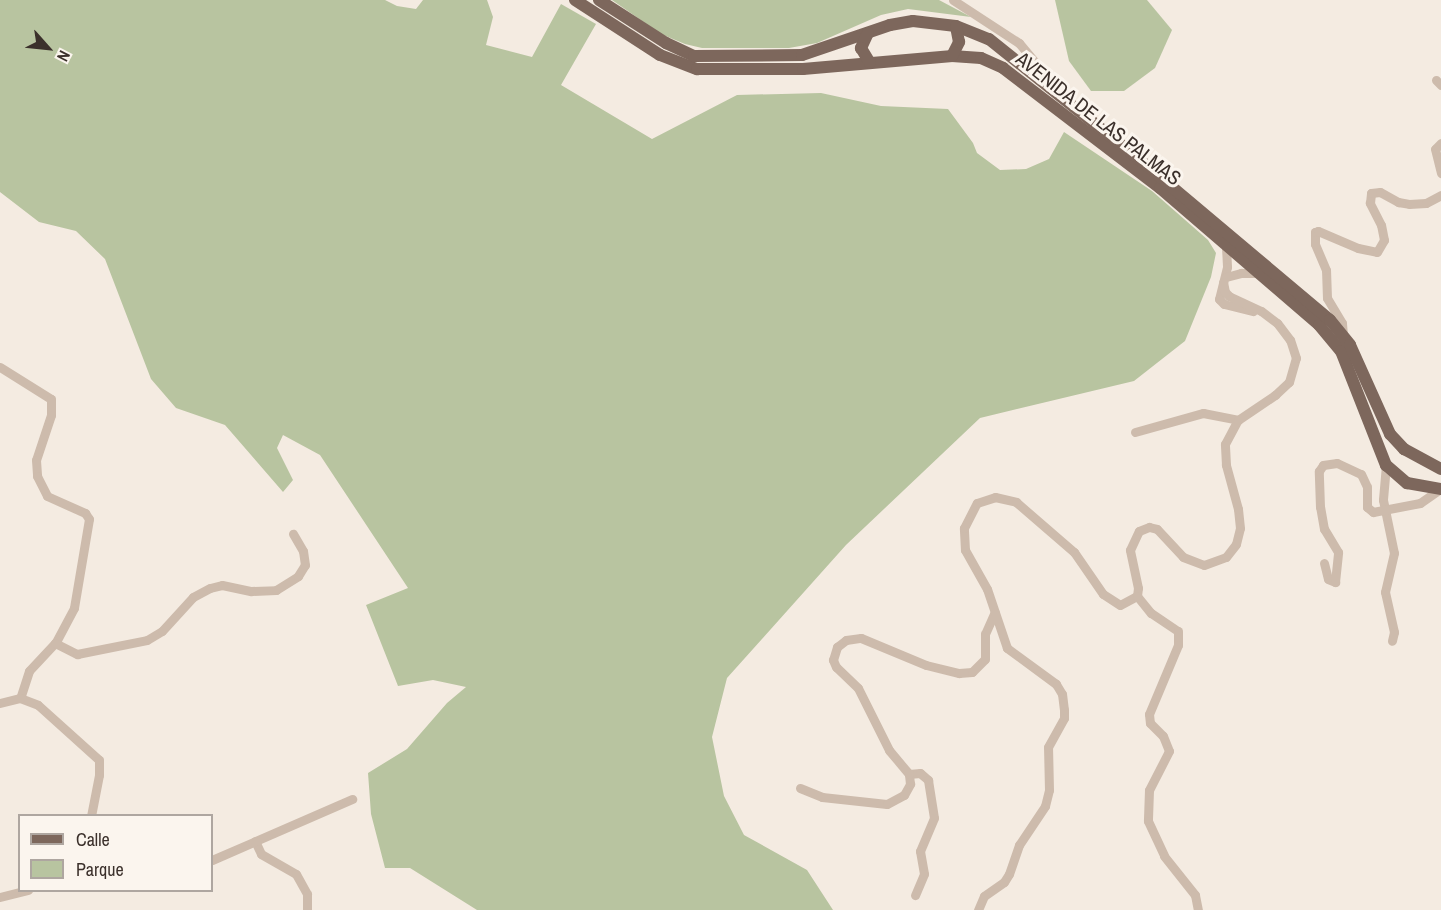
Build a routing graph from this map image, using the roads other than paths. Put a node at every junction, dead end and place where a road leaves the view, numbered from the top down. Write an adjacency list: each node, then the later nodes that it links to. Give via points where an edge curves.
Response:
1 (575, 0): 7 (main road, AVENIDA DE LAS PALMAS, via 660,55 690,68 803,69)
2 (599, 0): 5 (main road, AVENIDA DE LAS PALMAS, via 666,43 694,56 802,55)
3 (952, 0): 8 (street, via 1019,44 1035,62)
4 (956, 26): 5 (main road, AVENIDA DE LAS PALMAS, via 913,21); 6 (main road, via 959,42); 8 (main road, AVENIDA DE LAS PALMAS, via 998,44)
5 (868, 33): 7 (main road, via 861,48)
6 (952, 56): 7 (main road, AVENIDA DE LAS PALMAS); 12 (main road, AVENIDA DE LAS PALMAS, via 987,60 1014,75 1160,188)
7 (870, 63)
8 (1039, 81): 15 (main road, AVENIDA DE LAS PALMAS, via 1142,161 1310,302)
9 (1441, 142): 10 (street, via 1435,149)
10 (1441, 173)
11 (1441, 195): 15 (street, via 1426,203 1409,204 1380,192 1371,193 1370,202 1384,240 1377,252 1318,231 1313,235 1326,270 1327,298 1342,323)
12 (1226, 247): 13 (main road, AVENIDA DE LAS PALMAS); 14 (street)
13 (1257, 273): 14 (street, via 1241,273); 20 (main road, AVENIDA DE LAS PALMAS, via 1296,304 1341,351)
14 (1224, 280): 17 (street, via 1218,295 1221,302 1247,311 1261,311 1290,340 1296,358 1283,389)
15 (1343, 335): 19 (main road, AVENIDA DE LAS PALMAS, via 1385,427)
16 (0, 367): 30 (street, via 51,399 51,415 37,453 37,476 47,496 85,513 89,519 74,608)
17 (1238, 420): 18 (street, via 1203,413); 27 (street, via 1228,436 1224,455 1238,509 1240,528 1236,544 1226,557 1204,565 1184,557 1158,529 1139,531 1130,550)
18 (1135, 432)
19 (1404, 449): 20 (main road, via 1392,456); 21 (main road, AVENIDA DE LAS PALMAS)
20 (1388, 467): 22 (main road, via 1407,483); 24 (street)
21 (1436, 467): 22 (main road)
22 (1423, 487): 23 (main road)
23 (1440, 489): 24 (street, via 1419,503)
24 (1385, 508): 26 (street, via 1376,513 1368,508 1364,477 1358,471 1337,463 1322,466 1318,482 1321,516 1338,552 1335,582 1328,579); 29 (street, via 1394,553 1385,587 1394,632)
25 (293, 534): 30 (street, via 303,551 305,565 298,576 276,590 251,591 222,585 210,588 193,597 162,631 147,640 77,654)
26 (1324, 563)
27 (1137, 596): 28 (street, via 1125,604 1115,604 1066,545 1016,502 995,497 977,503 963,538); 44 (street, via 1151,613 1178,631 1178,645 1149,714 1150,723 1168,744 1168,751 1149,790 1148,821 1164,856 1195,896)
28 (994, 612): 33 (street, via 985,634 985,659 972,672 958,673 926,665 861,638 846,640 837,647 833,660 836,667 858,688 889,750); 43 (street, via 1007,648 1056,684 1062,694 1064,718 1048,747 1049,790 1045,806 1019,845 1010,874 984,896)
29 (1392, 641)
30 (55, 643): 31 (street, via 29,671)
31 (20, 698): 32 (street); 36 (street, via 38,705 99,760)
32 (0, 703)
33 (909, 774): 34 (street, via 910,784 904,795 887,804 822,797); 40 (street, via 920,773 928,780 934,818 920,851 924,874)
34 (800, 788)
35 (351, 799): 37 (street)
36 (91, 814)
37 (255, 841): 38 (street); 42 (street, via 261,854 296,874 307,894)
38 (213, 860)
39 (23, 892): 41 (street)
40 (915, 895)
41 (0, 897)
42 (306, 910)
43 (978, 910)
44 (1198, 910)

